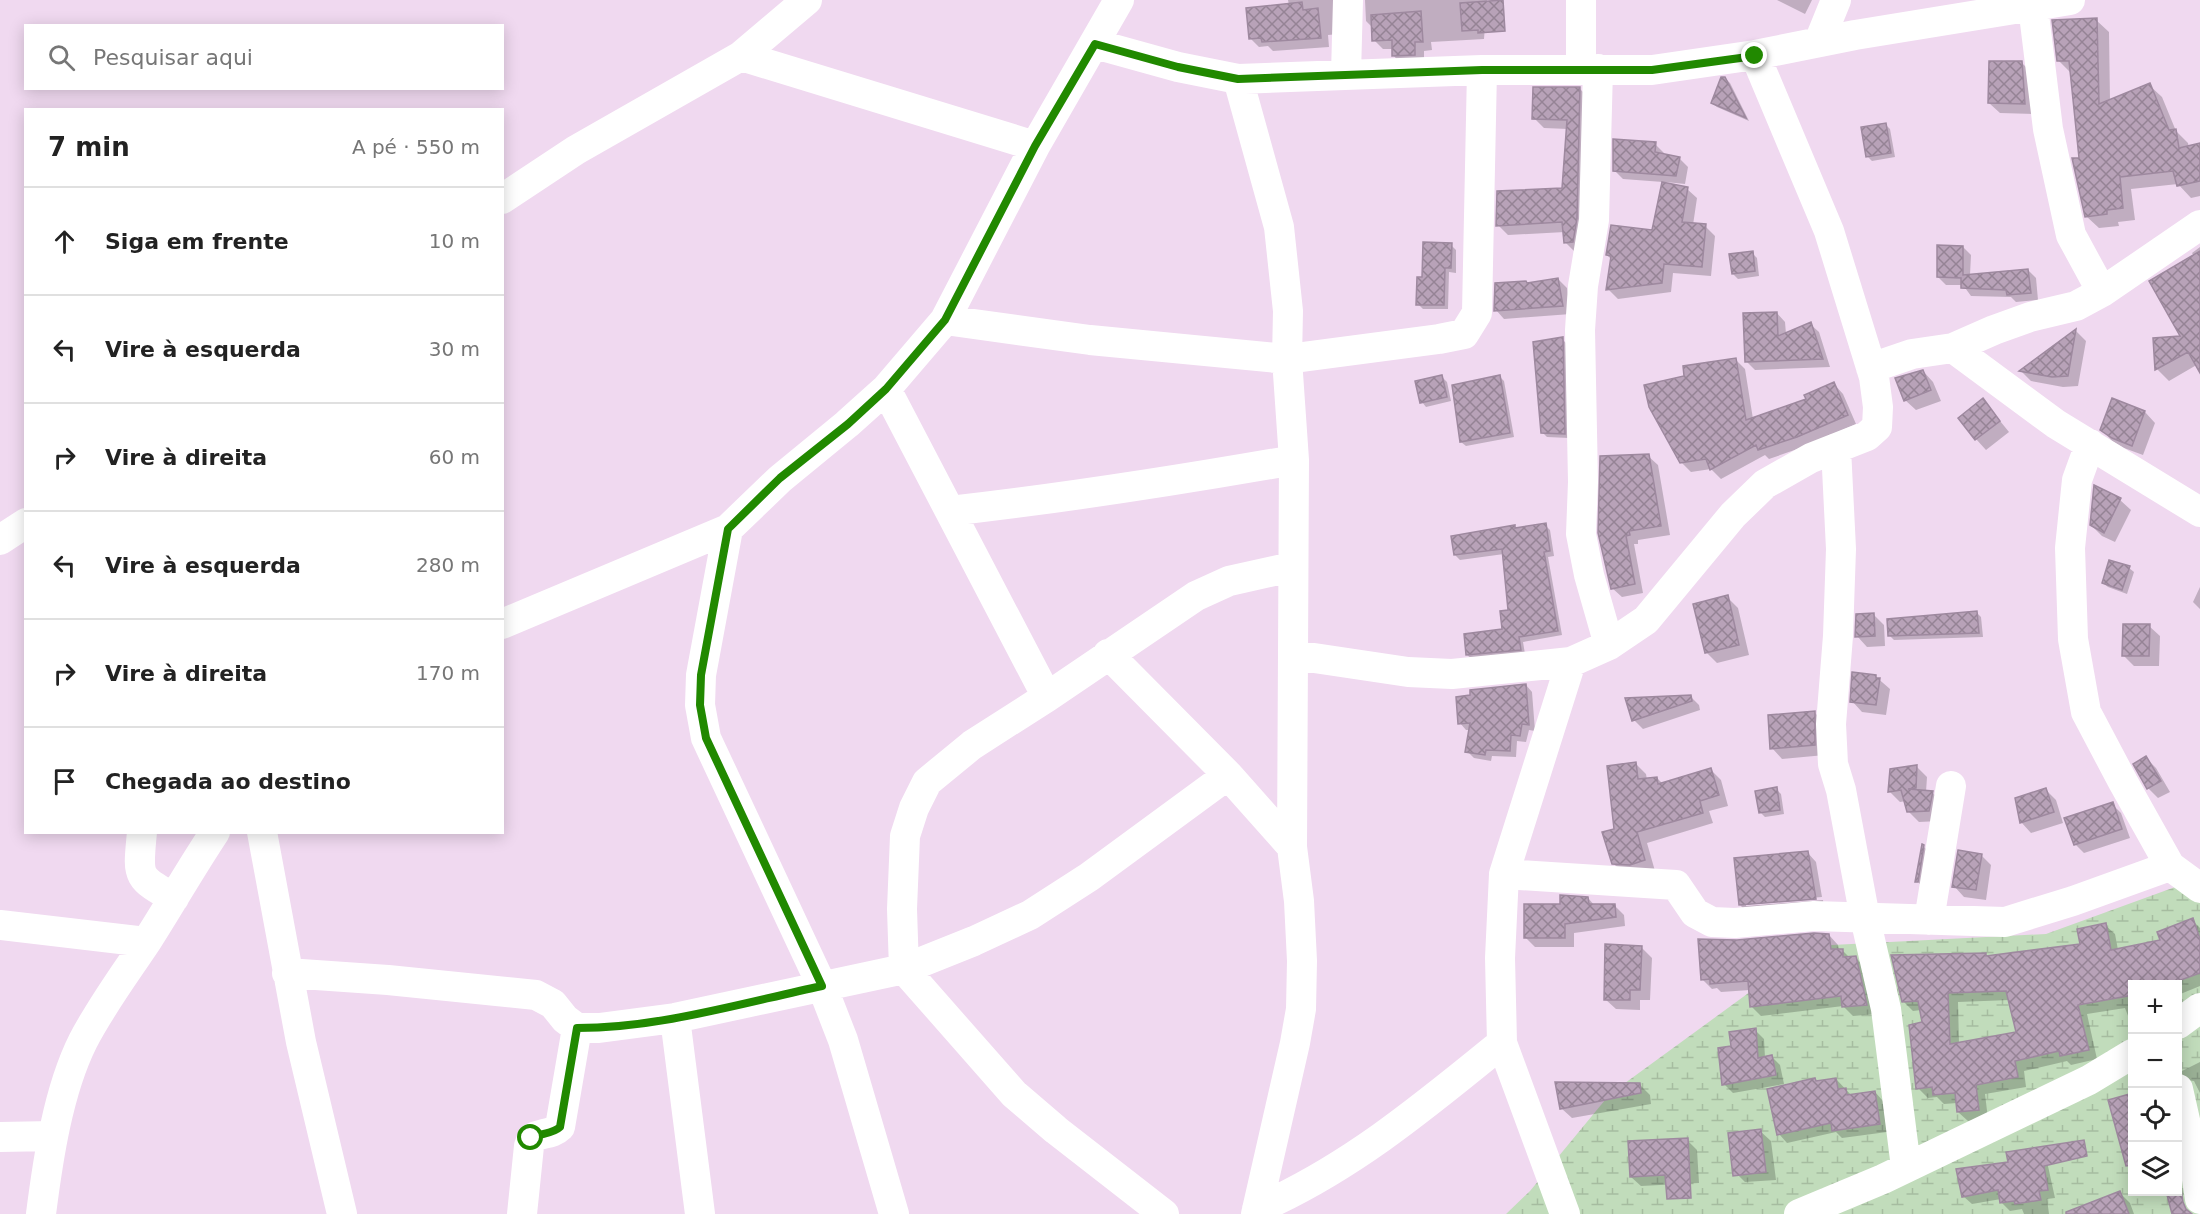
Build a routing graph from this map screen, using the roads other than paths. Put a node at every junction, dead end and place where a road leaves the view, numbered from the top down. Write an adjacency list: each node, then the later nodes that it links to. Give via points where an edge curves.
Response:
1 (807, 0): 10 (street)
2 (1119, 0): 9 (street)
3 (1348, 0): 14 (street)
4 (1581, 0): 12 (street)
5 (1836, 0): 8 (street)
6 (2070, 0): 7 (street)
7 (2033, 6): 8 (street); 19 (street, via 2048,129 2071,235)
8 (1819, 42): 11 (street)
9 (1095, 44): 15 (street); 16 (street)
10 (741, 56): 16 (street); 17 (street, via 576,150)
11 (1755, 56): 12 (street, via 1652,70); 23 (street, via 1829,231)
12 (1590, 69): 13 (street); 33 (street, via 1594,220 1580,330 1581,534)
13 (1482, 70): 14 (street); 22 (street, via 1477,313 1464,334)
14 (1346, 74): 15 (street)
15 (1238, 79): 22 (street, via 1279,227 1288,311)
16 (1035, 146): 20 (street)
17 (504, 198)
18 (2200, 225): 19 (street)
19 (2102, 292): 21 (street, via 2076,306 2012,323)
20 (945, 320): 22 (street, via 1090,340); 24 (street)
21 (1953, 348): 23 (street, via 1912,354); 25 (street, via 2056,424)
22 (1287, 359): 27 (street)
23 (1871, 368): 26 (street, via 1878,407 1877,427 1867,436)
24 (886, 389): 28 (street); 30 (street, via 780,478)
25 (2090, 444): 29 (street); 44 (street, via 2077,480 2070,548 2073,639 2086,712)
26 (1836, 448): 33 (street, via 1765,484 1733,515 1646,620); 48 (street, via 1840,549 1831,724 1833,764)
27 (1294, 460): 28 (street, via 1179,481); 31 (street)
28 (950, 511): 37 (street)
29 (2200, 512)
30 (728, 529): 32 (street); 54 (street, via 701,675 700,705 706,738)
31 (1292, 567): 34 (street, via 1229,581 1196,596); 35 (street)
32 (504, 623)
33 (1609, 645): 36 (street)
34 (1108, 654): 37 (street); 38 (street)
35 (1294, 655): 36 (street, via 1408,672 1452,674); 43 (street)
36 (1571, 662): 45 (street)
37 (1047, 697): 52 (street, via 972,745 927,782 922,791 905,836)
38 (1228, 775): 43 (street); 52 (street, via 1089,877 1030,915)
39 (1951, 786): 49 (street)
40 (142, 834): 47 (street, via 139,864 143,878)
41 (214, 834): 47 (street)
42 (261, 834): 53 (street)
43 (1292, 847): 66 (street, via 1299,901 1301,1009)
44 (2170, 866): 46 (street); 49 (street, via 2005,922)
45 (1504, 874): 48 (street, via 1676,885 1695,913 1712,922 1814,916); 59 (street, via 1500,958)
46 (2200, 888)
47 (174, 898): 51 (street)
48 (1866, 918): 49 (street); 64 (street, via 1886,1009)
49 (1929, 920)
50 (0, 925): 51 (street)
51 (146, 942): 62 (street, via 112,990 82,1043)
52 (904, 969): 54 (street); 72 (street, via 1014,1094)
53 (287, 973): 58 (street, via 536,995 553,1004); 68 (street)
54 (822, 986): 56 (street); 71 (street, via 843,1040)
55 (2200, 1008): 57 (street)
56 (675, 1018): 58 (street); 70 (street)
57 (2182, 1021)
58 (577, 1028): 69 (street, via 560,1127 531,1138)
59 (1502, 1043): 66 (street, via 1410,1118 1291,1194); 73 (street)
60 (2128, 1057): 64 (street, via 2089,1080)
61 (2182, 1107): 65 (street)
62 (53, 1136): 63 (street); 67 (street)
63 (0, 1137)
64 (1906, 1167): 74 (street)
65 (2200, 1199)
66 (1256, 1211)
67 (41, 1214)
68 (342, 1214)
69 (522, 1214)
70 (700, 1214)
71 (894, 1214)
72 (1164, 1214)
73 (1565, 1214)
74 (1799, 1214)

